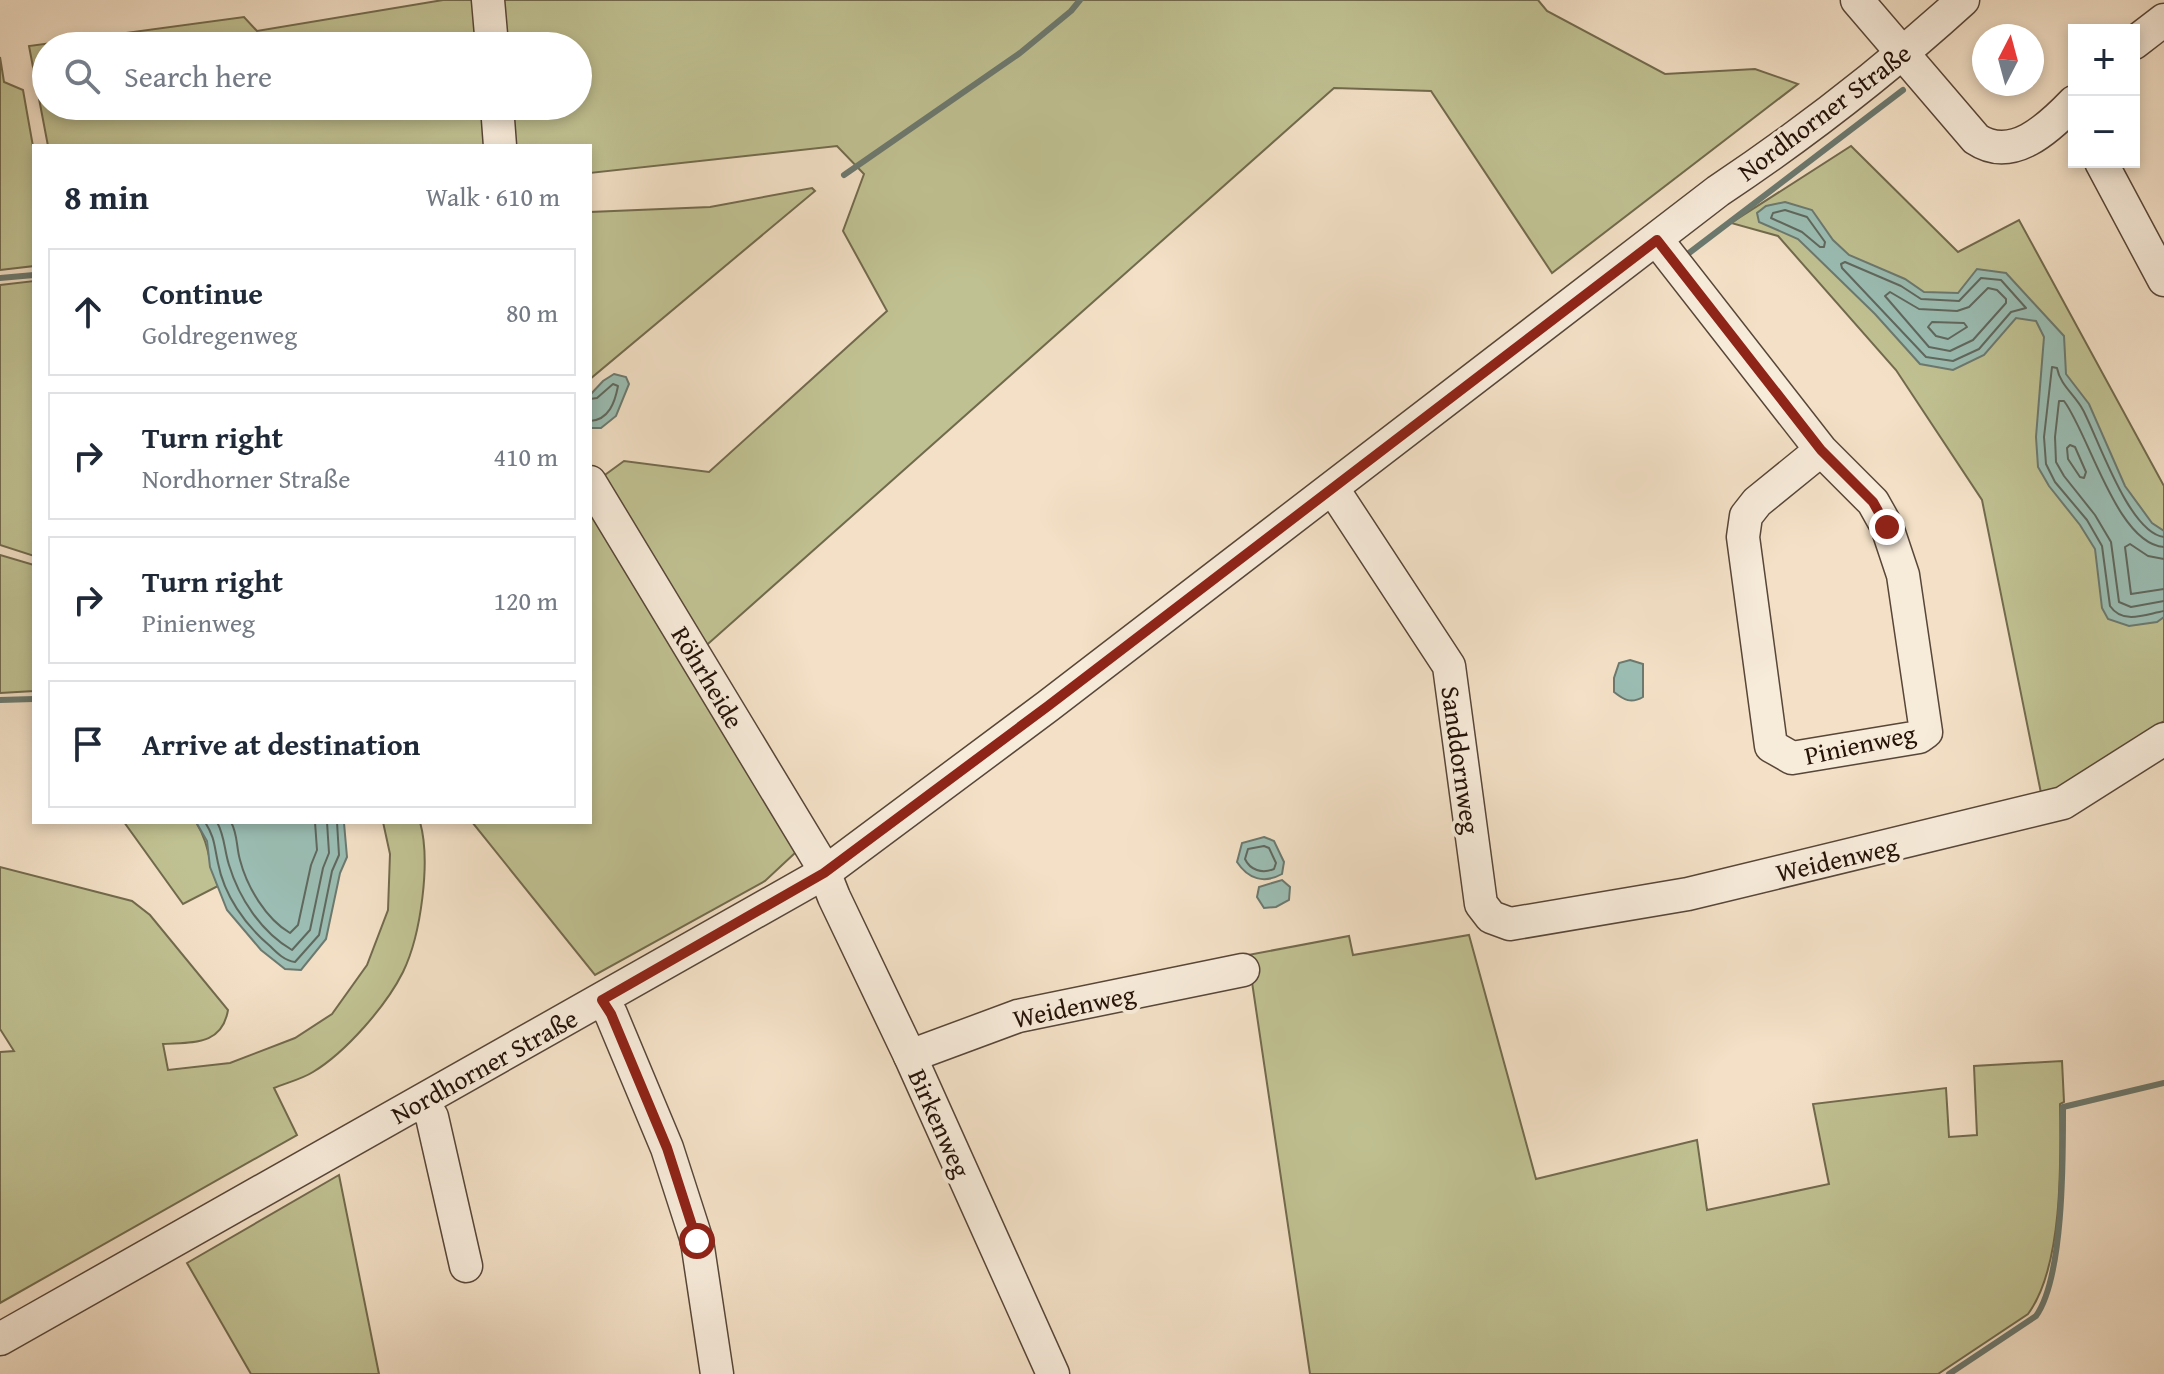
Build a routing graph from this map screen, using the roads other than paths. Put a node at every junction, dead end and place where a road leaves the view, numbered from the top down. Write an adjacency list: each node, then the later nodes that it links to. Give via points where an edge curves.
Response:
1 (488, 0): 6 (street)
2 (1857, 0): 8 (street)
3 (1934, 0): 8 (street, Nordhorner Straße)
4 (1963, 0): 8 (street, Nordhorner Straße)
5 (2164, 20): 7 (street)
6 (491, 32)
7 (2140, 38)
8 (1898, 47): 9 (street, via 1989,148 2023,144); 13 (street, Nordhorner Straße, via 1777,130 1718,191)
9 (2068, 113)
10 (498, 120): 11 (street)
11 (500, 144)
12 (2104, 168): 14 (street)
13 (1657, 240): 15 (street, Pinienweg); 17 (street, Nordhorner Straße)
14 (2164, 280)
15 (1821, 450): 15 (street, Pinienweg, via 1873,502 1887,527 1903,575 1927,725 1919,737 1792,758 1771,746 1743,537 1746,516 1757,502)
16 (592, 485): 19 (street, Röhrheide)
17 (1333, 489): 19 (street, Nordhorner Straße); 20 (street, Sanddornweg, via 1449,666 1481,904)
18 (2164, 739): 20 (street, Weidenweg, via 2063,803 1688,894 1510,924)
19 (824, 873): 22 (street, Nordhorner Straße); 23 (street, Birkenweg)
20 (1491, 917)
21 (1243, 970): 23 (street, Weidenweg, via 1018,1016)
22 (602, 1000): 24 (street, Nordhorner Straße); 27 (street, via 667,1148 697,1241)
23 (910, 1056): 28 (street, Birkenweg)
24 (422, 1101): 25 (street, via 432,1117); 26 (street, Nordhorner Straße)
25 (466, 1266)
26 (0, 1339)
27 (717, 1374)
28 (1053, 1374)

